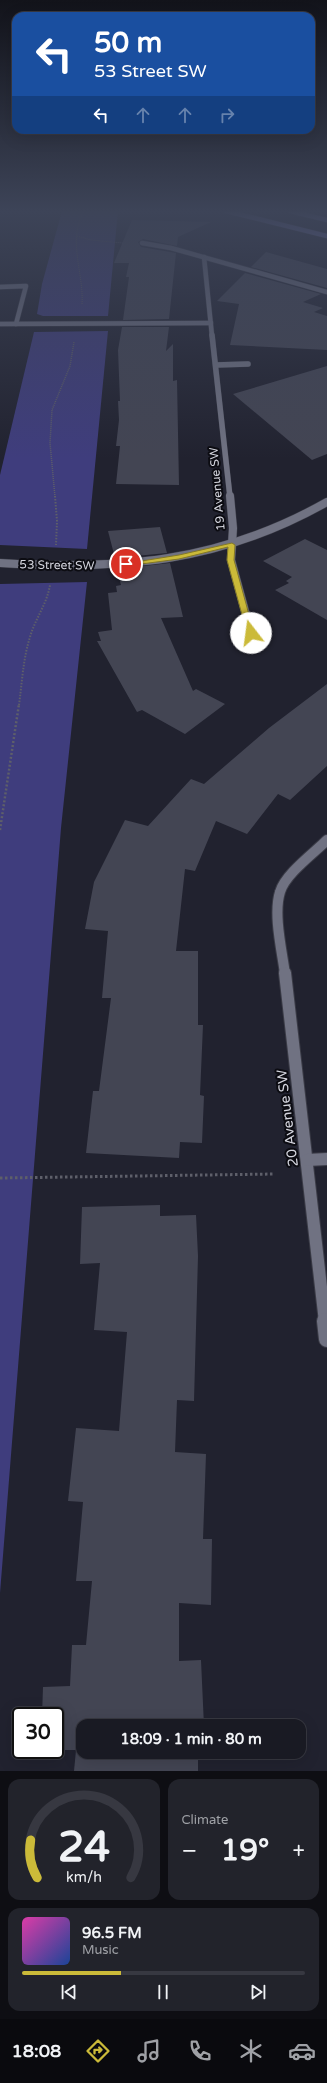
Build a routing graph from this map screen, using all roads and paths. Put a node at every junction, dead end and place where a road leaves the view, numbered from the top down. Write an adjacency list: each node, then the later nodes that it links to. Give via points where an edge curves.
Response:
1 (24, 294): 7 (street)
2 (82, 294): 4 (path)
3 (208, 294): 5 (street, 19 Avenue SW)
4 (82, 306)
5 (211, 323): 7 (street); 10 (street, 19 Avenue SW)
6 (0, 324): 7 (street)
7 (16, 324)
8 (75, 337): 13 (path, via 70,366 52,410 50,443 58,522)
9 (248, 364): 10 (street)
10 (216, 365): 12 (street, 19 Avenue SW, via 233,528)
11 (327, 502): 12 (street, 53 Street SW, via 282,527)
12 (232, 545): 14 (street, 53 Street SW, via 179,557 126,564 82,566); 16 (street, 19 Avenue SW, via 231,560)
13 (56, 548)
14 (0, 563)
15 (50, 582): 17 (path, via 48,597 30,636 25,656)
16 (251, 633)
17 (0, 830)
18 (327, 840): 20 (street, 20 Avenue SW, via 291,875 280,891 277,908)
19 (327, 1159): 20 (street)
20 (307, 1160): 23 (street, 20 Avenue SW)
21 (274, 1174): 22 (path)
22 (0, 1178)
23 (327, 1339)

